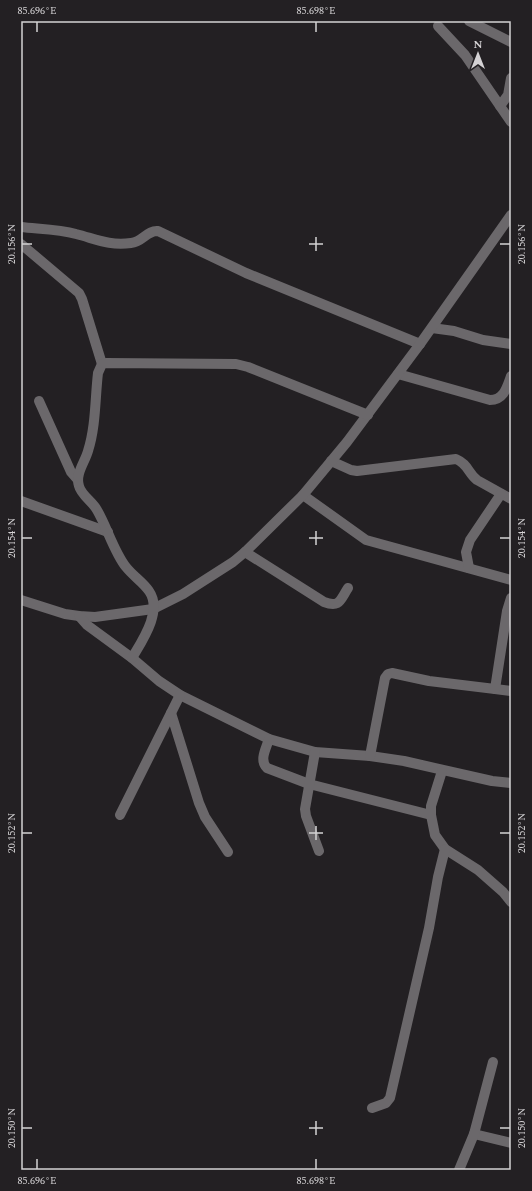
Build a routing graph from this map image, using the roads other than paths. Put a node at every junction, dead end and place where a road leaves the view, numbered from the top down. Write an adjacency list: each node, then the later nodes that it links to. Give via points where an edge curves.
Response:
1 (469, 21): 3 (street)
2 (438, 26): 5 (street, via 465,55)
3 (511, 42)
4 (511, 78): 5 (street, via 508,94)
5 (500, 106): 6 (street)
6 (511, 122)
7 (511, 215): 10 (street)
8 (21, 227): 11 (street, via 71,233 122,244 137,242 150,232 158,230 246,273)
9 (21, 244): 13 (street, via 79,293)
10 (432, 328): 11 (street); 12 (street)
11 (420, 344): 14 (street)
12 (511, 344)
13 (102, 364): 17 (street, via 236,364); 19 (street, via 98,373 92,437)
14 (398, 374): 15 (street, via 490,400 504,394); 17 (street)
15 (511, 376)
16 (39, 401): 19 (street, via 71,472)
17 (368, 415): 18 (street)
18 (332, 461): 20 (street, via 357,471 456,459 466,465 477,480); 21 (street)
19 (78, 480): 24 (street, via 80,490 96,507)
20 (501, 494): 22 (street); 26 (street, via 470,540 466,552)
21 (303, 495): 25 (street); 26 (street, via 366,540)
22 (511, 499)
23 (21, 501): 24 (street)
24 (108, 532): 31 (street, via 126,566 149,590 153,598)
25 (245, 552): 28 (street, via 324,602 339,603); 31 (street, via 183,594)
26 (469, 568): 27 (street)
27 (511, 580)
28 (348, 588)
29 (511, 598): 32 (street)
30 (21, 600): 33 (street)
31 (153, 609): 33 (street, via 95,617); 34 (street, via 149,629)
32 (509, 614): 35 (street)
33 (79, 616): 34 (street, via 87,625)
34 (132, 658): 37 (street)
35 (495, 689): 36 (street); 41 (street, via 388,674 385,678)
36 (511, 691)
37 (180, 695): 38 (street); 39 (street)
38 (172, 713): 45 (street); 49 (street, via 199,803)
39 (269, 739): 40 (street); 44 (street, via 263,759 267,768)
40 (315, 752): 41 (street); 44 (street)
41 (370, 756): 42 (street, via 404,761)
42 (442, 771): 43 (street); 46 (street, via 431,806)
43 (511, 783)
44 (309, 784): 46 (street); 48 (street, via 306,816)
45 (120, 815)
46 (431, 815): 47 (street, via 435,835)
47 (445, 849): 50 (street, via 482,874); 52 (street, via 390,1098 386,1103)
48 (319, 851)
49 (228, 852)
50 (511, 902)
51 (493, 1062): 53 (street)
52 (372, 1108)
53 (474, 1134): 54 (street); 55 (street)
54 (511, 1143)
55 (459, 1170)

